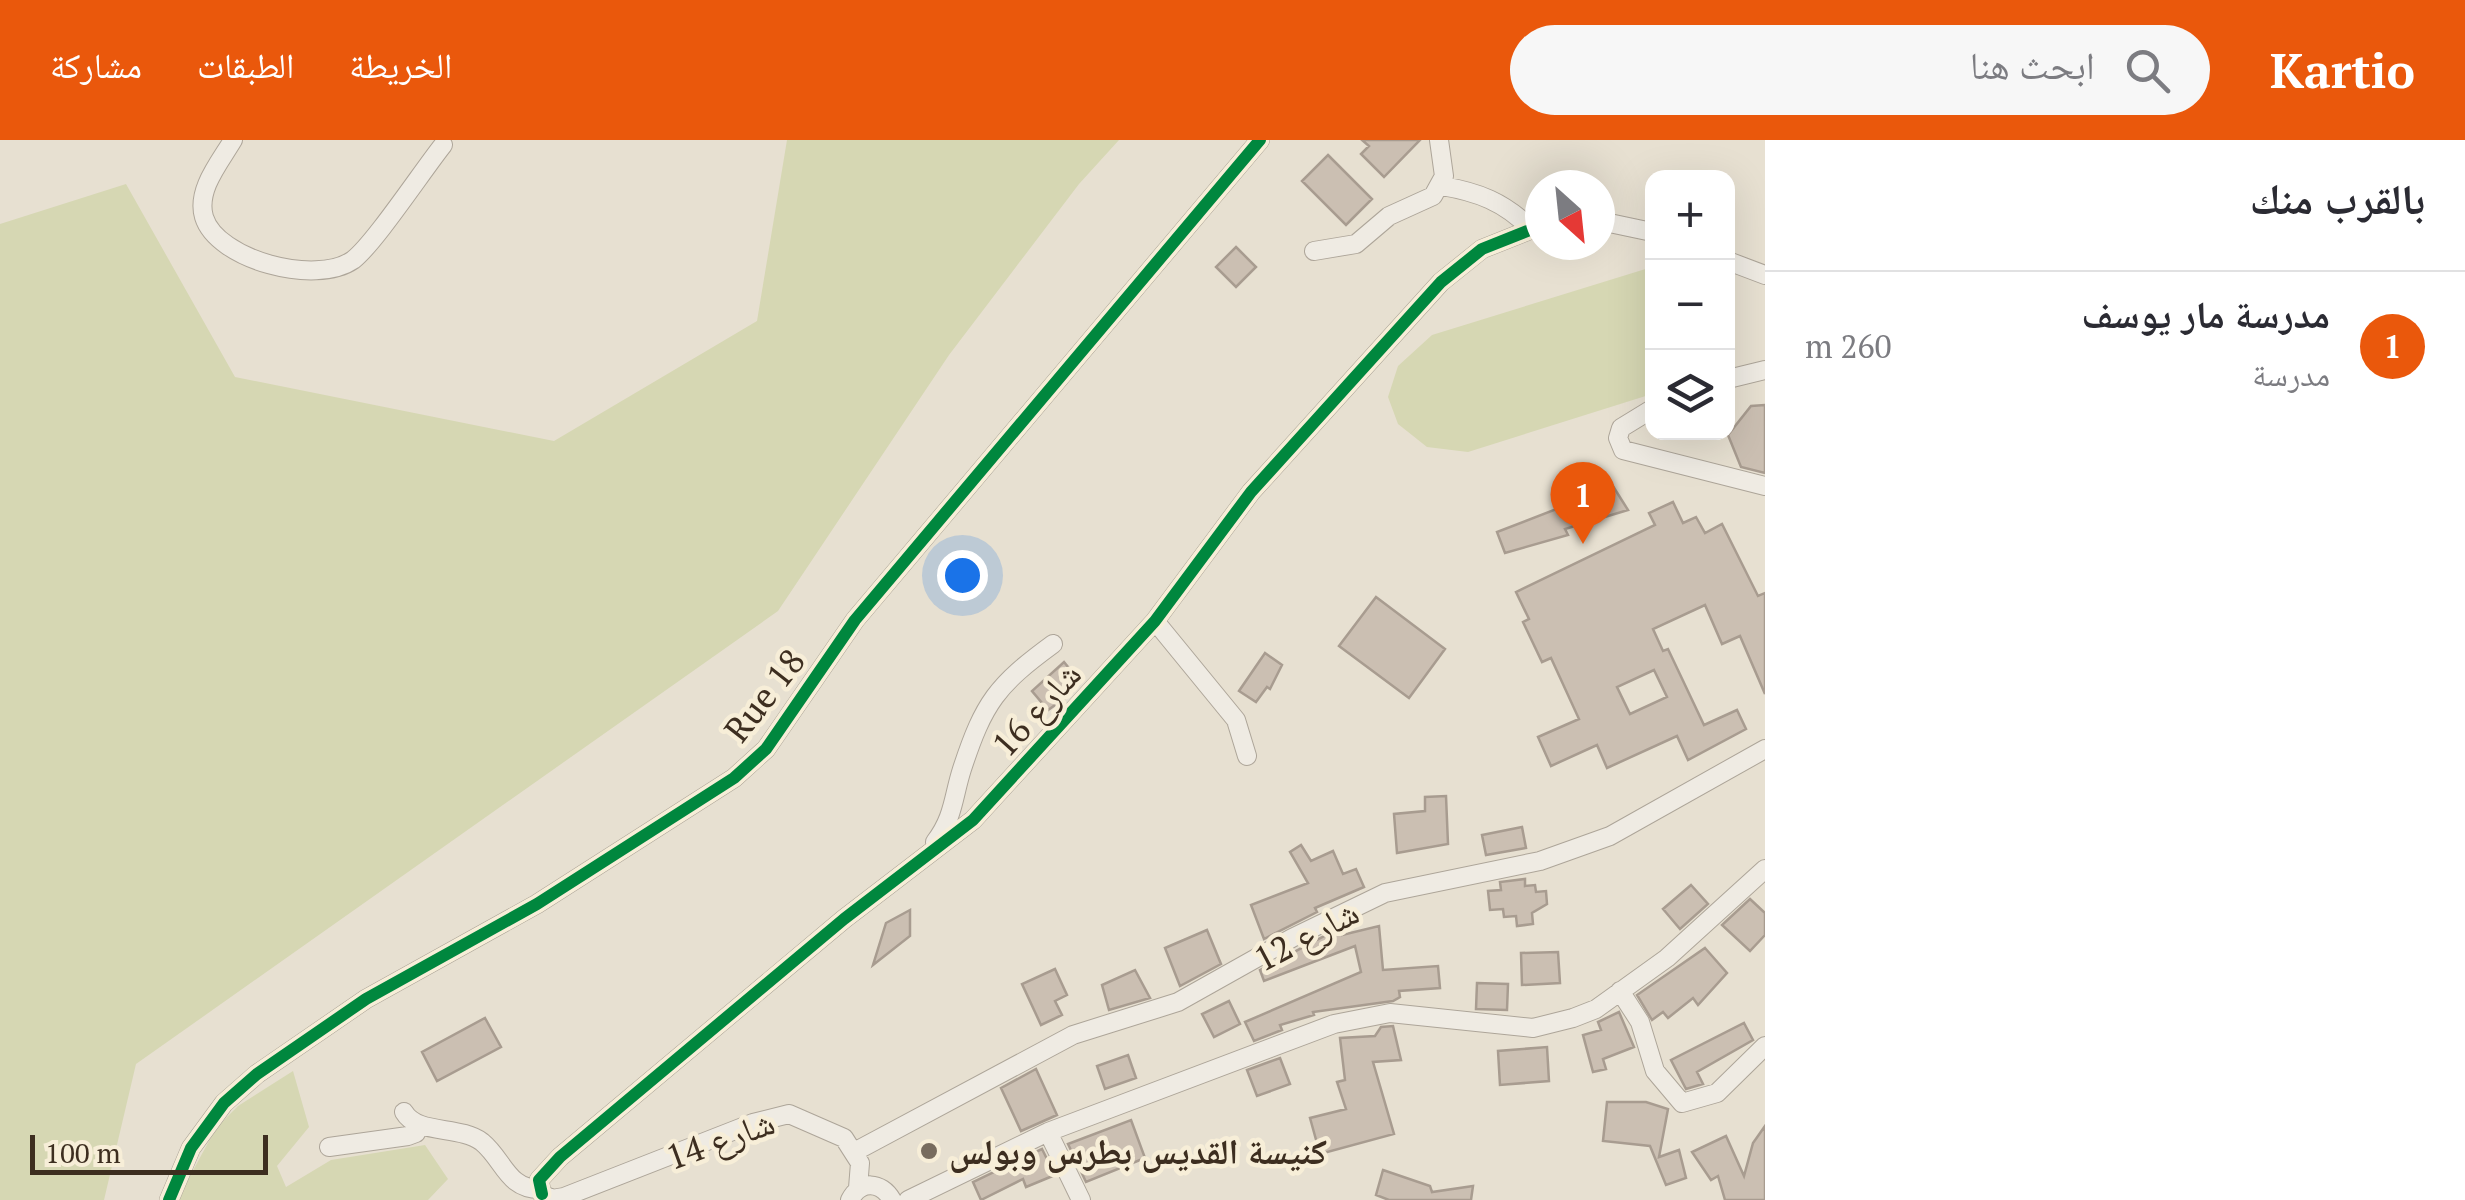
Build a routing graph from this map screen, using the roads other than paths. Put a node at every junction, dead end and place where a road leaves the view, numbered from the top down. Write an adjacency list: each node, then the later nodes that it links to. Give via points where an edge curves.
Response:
1 (232, 140): 4 (street, via 204,189 210,228 278,270 319,273 353,260)
2 (1260, 140): 32 (street, Rue 18, via 855,620 766,749 734,778 537,904 366,1000 258,1074 224,1103 191,1148)
3 (1439, 140): 5 (street)
4 (447, 142)
5 (1442, 186): 6 (street, via 1488,197); 10 (street, via 1356,244)
6 (1525, 219)
7 (1615, 224): 9 (street)
8 (1525, 231): 17 (street, شارع 16, via 1482,249 1441,282 1251,492)
9 (1645, 231)
10 (1314, 251)
11 (1735, 264): 12 (street)
12 (1765, 275)
13 (1765, 370): 14 (street)
14 (1735, 377)
15 (1645, 412): 16 (street, via 1620,428 1623,450)
16 (1765, 486)
17 (1155, 621): 20 (street, via 1236,720); 21 (street, شارع 16, via 1034,758)
18 (1053, 644): 21 (street, via 993,694 960,774 950,823)
19 (1765, 749): 29 (street, شارع 12, via 1610,836 1540,862 1386,894 1178,1002 1073,1035)
20 (1247, 756)
21 (918, 867): 30 (street, شارع 16, via 844,919 600,1122 545,1170)
22 (1765, 869): 23 (street, via 1667,958)
23 (1620, 991): 24 (street, via 1640,1022 1655,1071 1682,1103 1717,1093); 27 (street, via 1596,1009 1533,1028 1390,1014 1334,1024)
24 (1765, 1046)
25 (404, 1112): 26 (street)
26 (419, 1124): 28 (street, via 408,1136); 30 (street, via 482,1142 516,1184)
27 (1048, 1132): 34 (street); 35 (street)
28 (328, 1147)
29 (856, 1151): 30 (street, شارع 14, via 808,1120 772,1116 564,1197); 31 (street)
30 (539, 1194)
31 (854, 1194): 33 (street, via 878,1186)
32 (169, 1200)
33 (892, 1200)
34 (908, 1200)
35 (1081, 1200)

